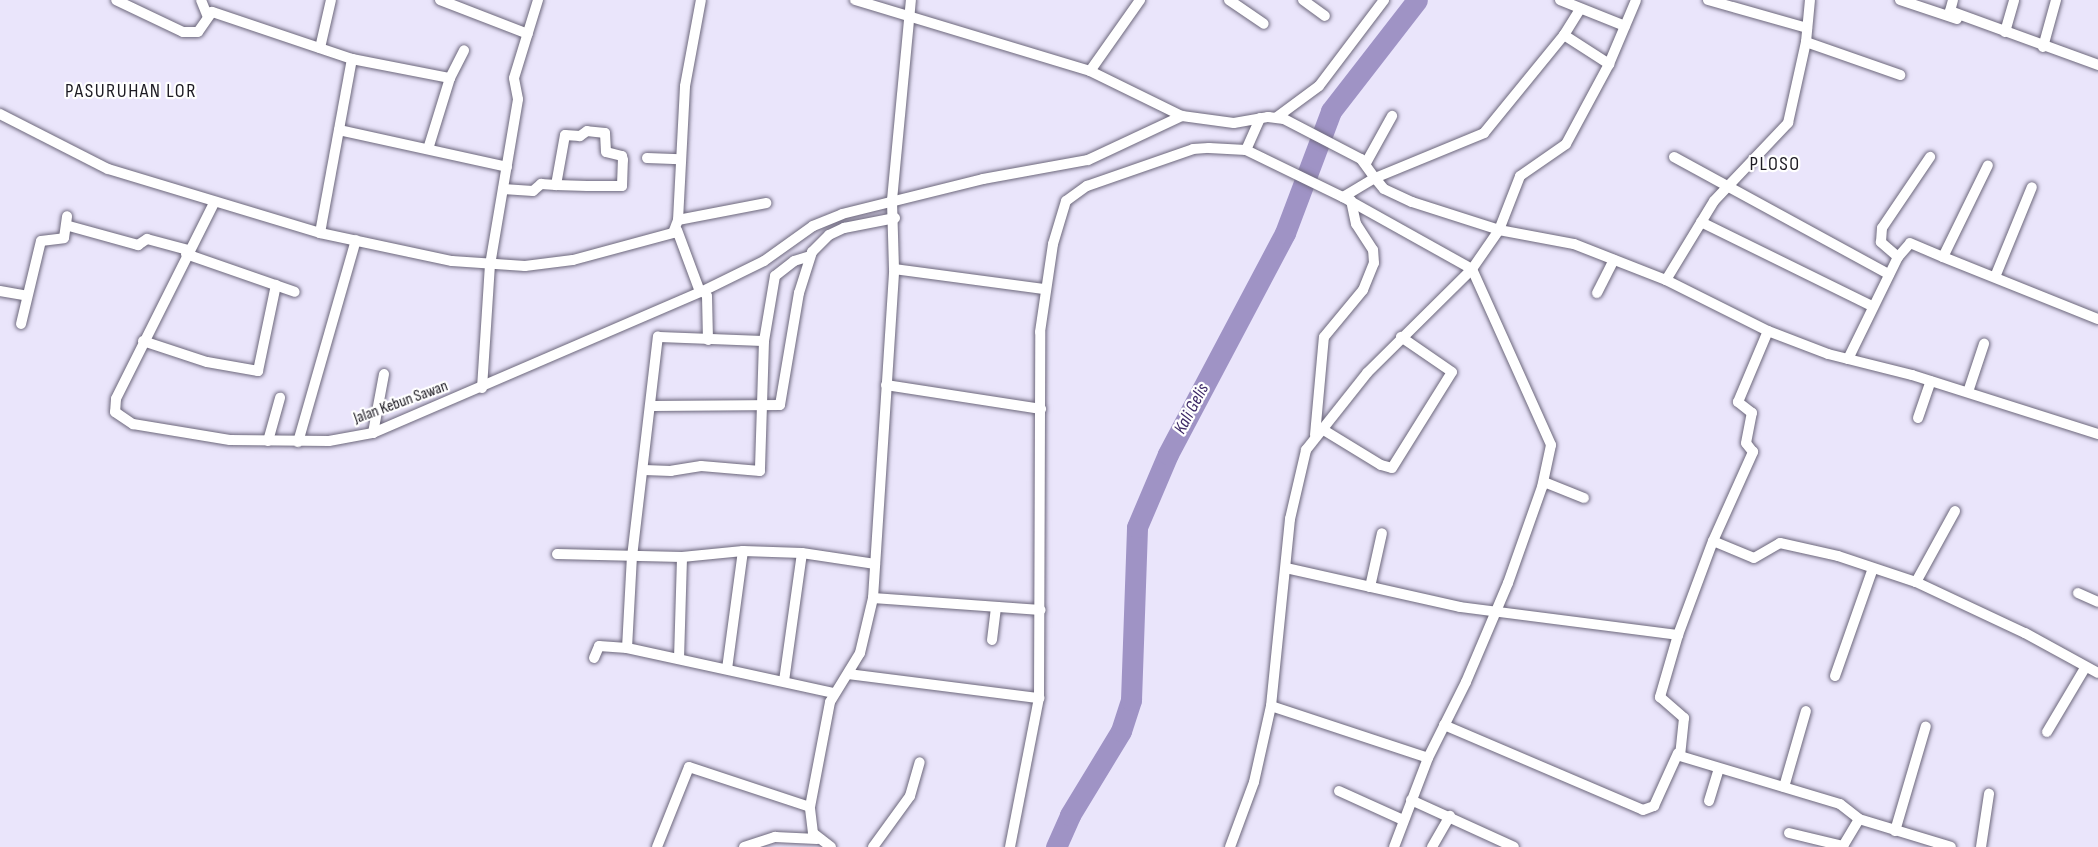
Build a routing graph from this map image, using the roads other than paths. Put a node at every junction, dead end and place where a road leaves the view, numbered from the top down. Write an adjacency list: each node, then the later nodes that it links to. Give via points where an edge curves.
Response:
1 (118, 0): 22 (street, via 188,32 200,29)
2 (201, 0): 22 (street)
3 (331, 0): 32 (street)
4 (440, 0): 29 (street)
5 (538, 0): 29 (street)
6 (701, 0): 52 (street, via 685,86)
7 (855, 0): 23 (street)
8 (911, 0): 23 (street)
9 (1140, 0): 38 (street)
10 (1229, 0): 25 (street)
11 (1303, 0): 24 (street)
12 (1384, 0): 45 (street, via 1319,86)
13 (1560, 0): 21 (street)
14 (1636, 0): 26 (street)
15 (1708, 0): 27 (street)
16 (1810, 0): 27 (street)
17 (1900, 0): 33 (street)
18 (1953, 0): 28 (street, via 1950,11)
19 (2014, 0): 28 (street)
20 (2056, 0): 33 (street)
21 (1580, 9): 26 (street); 30 (street)
22 (207, 15): 32 (street, via 215,13)
23 (909, 15): 38 (street); 62 (street)
24 (1325, 16)
25 (1264, 24)
26 (1625, 26): 37 (street)
27 (1807, 28): 31 (street)
28 (2005, 32): 33 (street)
29 (528, 34): 55 (street, via 514,78 518,99)
30 (1564, 35): 37 (street); 56 (street, via 1484,133)
31 (1806, 42): 39 (street); 58 (street, via 1788,123 1763,153)
32 (320, 48): 35 (street)
33 (2042, 49): 36 (street)
34 (464, 50): 40 (street)
35 (352, 59): 40 (street); 46 (street)
36 (2097, 62)
37 (1609, 64): 68 (street, via 1566,144 1520,176)
38 (1090, 71): 42 (street)
39 (1900, 75)
40 (450, 78): 47 (street)
41 (0, 114): 63 (street, via 89,161)
42 (1182, 116): 44 (street, via 1234,123); 62 (street, Jalan Kebun Sawan, via 1088,160)
43 (1392, 116): 53 (street)
44 (1260, 118): 45 (street); 48 (street)
45 (1280, 118): 53 (street)
46 (339, 130): 47 (street); 69 (street)
47 (428, 149): 55 (street)
48 (1246, 150): 61 (street); 83 (street, via 1192,149 1074,192 1062,210)
49 (1674, 156): 58 (street)
50 (1930, 157): 73 (street, via 1882,228 1881,242)
51 (647, 158): 52 (street)
52 (680, 159): 67 (street)
53 (1366, 163): 56 (street)
54 (1988, 165): 74 (street)
55 (507, 167): 60 (street)
56 (1375, 178): 61 (street); 68 (street, via 1384,189 1412,202)
57 (556, 185): 57 (street, via 622,186 622,156 606,152 605,133 565,135); 60 (street, via 539,184 533,191)
58 (1725, 187): 66 (street); 79 (street)
59 (2032, 187): 80 (street)
60 (503, 189): 76 (street)
61 (1345, 197): 78 (street); 109 (street, via 1356,224 1374,250 1374,263 1363,290 1324,337)
62 (893, 202): 65 (street); 86 (street, Jalan Kebun Sawan, via 826,220 764,261)
63 (214, 203): 69 (street); 71 (street, Jalan Kebun Sawan)
64 (766, 203): 67 (street)
65 (895, 217): 72 (street, via 844,228 820,243); 77 (street)
66 (1701, 222): 81 (street); 89 (street)
67 (678, 225): 76 (street, via 559,263); 86 (street)
68 (1499, 230): 75 (street, via 1574,244); 78 (street)
69 (320, 233): 70 (street)
70 (356, 240): 76 (street, via 452,261); 113 (street)
71 (187, 252): 82 (street); 88 (street, via 147,239 138,245 68,221 64,238 41,241); 95 (street, Jalan Kebun Sawan)
72 (810, 256): 96 (street, via 794,261 775,276); 106 (street, via 799,293 782,402 778,407)
73 (1898, 257): 74 (street, via 1910,243); 79 (street)
74 (1943, 257): 80 (street)
75 (1614, 260): 81 (street); 87 (street)
76 (490, 265): 102 (street)
77 (894, 269): 83 (street); 101 (street)
78 (1472, 269): 93 (street); 115 (street, via 1549,435)
79 (1889, 274): 89 (street)
80 (1995, 277): 90 (street)
81 (1666, 280): 92 (street)
82 (276, 285): 85 (street); 95 (street, via 258,371 221,366)
83 (1044, 289): 107 (street)
84 (0, 291): 88 (street)
85 (295, 292)
86 (703, 293): 94 (street); 102 (street, Jalan Kebun Sawan)
87 (1597, 293)
88 (27, 296): 91 (street)
89 (1872, 306): 98 (street)
90 (2098, 319)
91 (21, 324)
92 (1768, 331): 98 (street); 119 (street, via 1738,402 1752,413 1746,443 1753,448 1752,457)
93 (1401, 337): 109 (street); 109 (street, via 1452,372 1392,468)
94 (708, 340): 96 (street); 105 (street, via 658,337)
95 (143, 341): 112 (street, Jalan Kebun Sawan, via 116,399 118,417 133,424 230,440)
96 (764, 341): 106 (street)
97 (1984, 344): 103 (street)
98 (1848, 359): 100 (street)
99 (384, 374): 110 (street)
100 (1931, 381): 103 (street); 108 (street)
101 (886, 385): 107 (street); 125 (street)
102 (482, 388): 110 (street, Jalan Kebun Sawan)
103 (1968, 392): 111 (street)
104 (280, 398): 112 (street)
105 (652, 406): 106 (street); 114 (street)
106 (763, 408): 114 (street, via 760,471 701,466)
107 (1041, 409): 134 (street)
108 (1918, 418)
109 (1319, 432): 126 (street, via 1300,466)
110 (373, 433): 113 (street, Jalan Kebun Sawan)
111 (2098, 435)
112 (268, 441): 113 (street, Jalan Kebun Sawan)
113 (298, 442)
114 (644, 470): 121 (street)
115 (1549, 483): 116 (street); 135 (street)
116 (1584, 498)
117 (1955, 511): 128 (street)
118 (1382, 533): 129 (street)
119 (1713, 541): 127 (street, via 1754,558 1780,543); 136 (street)
120 (743, 551): 122 (street); 124 (street); 142 (street)
121 (633, 552): 123 (street); 124 (street); 138 (street)
122 (802, 553): 125 (street); 146 (street)
123 (557, 554)
124 (682, 557): 140 (street)
125 (875, 564): 131 (street)
126 (1286, 568): 129 (street); 149 (street)
127 (1872, 568): 128 (street); 145 (street)
128 (1916, 582): 141 (street, via 2025,633)
129 (1370, 587): 135 (street)
130 (2078, 593): 132 (street)
131 (873, 598): 133 (street); 144 (street, via 864,642)
132 (2098, 602)
133 (996, 607): 134 (street); 137 (street)
134 (1041, 610): 148 (street)
135 (1496, 610): 136 (street); 151 (street)
136 (1678, 635): 154 (street, via 1660,694 1684,718)
137 (992, 640)
138 (627, 648): 139 (street, via 599,646); 140 (street)
139 (594, 658)
140 (679, 659): 142 (street)
141 (2085, 668): 143 (street); 153 (street)
142 (727, 669): 146 (street)
143 (2098, 673)
144 (848, 674): 147 (street); 148 (street)
145 (1835, 676)
146 (784, 681): 147 (street)
147 (834, 693): 163 (street)
148 (1039, 698): 174 (street)
149 (1271, 706): 155 (street); 175 (street, via 1254,782)
150 (1806, 711): 158 (street)
151 (1444, 725): 154 (street, via 1644,810 1654,806); 155 (street)
152 (1926, 726): 167 (street)
153 (2047, 732)
154 (1678, 753): 157 (street)
155 (1428, 758): 161 (street)
156 (920, 762): 173 (street, via 909,796)
157 (1719, 770): 158 (street); 162 (street)
158 (1784, 787): 165 (street, via 1840,804)
159 (1339, 791): 166 (street)
160 (1989, 794): 181 (street)
161 (1411, 800): 164 (street); 166 (street)
162 (1709, 801)
163 (810, 807): 169 (street, via 811,828); 170 (street, via 689,767 684,771)
164 (1450, 816): 177 (street); 178 (street)
165 (1859, 819): 167 (street); 179 (street)
166 (1403, 820): 176 (street)
167 (1895, 831): 180 (street)
168 (1789, 833): 179 (street)
169 (817, 838): 171 (street, via 775,837); 172 (street)
170 (657, 847)
171 (744, 847)
172 (831, 847)
173 (873, 847)
174 (1010, 847)
175 (1230, 847)
176 (1394, 847)
177 (1432, 847)
178 (1514, 847)
179 (1843, 847)
180 (1951, 847)
181 (1982, 847)

